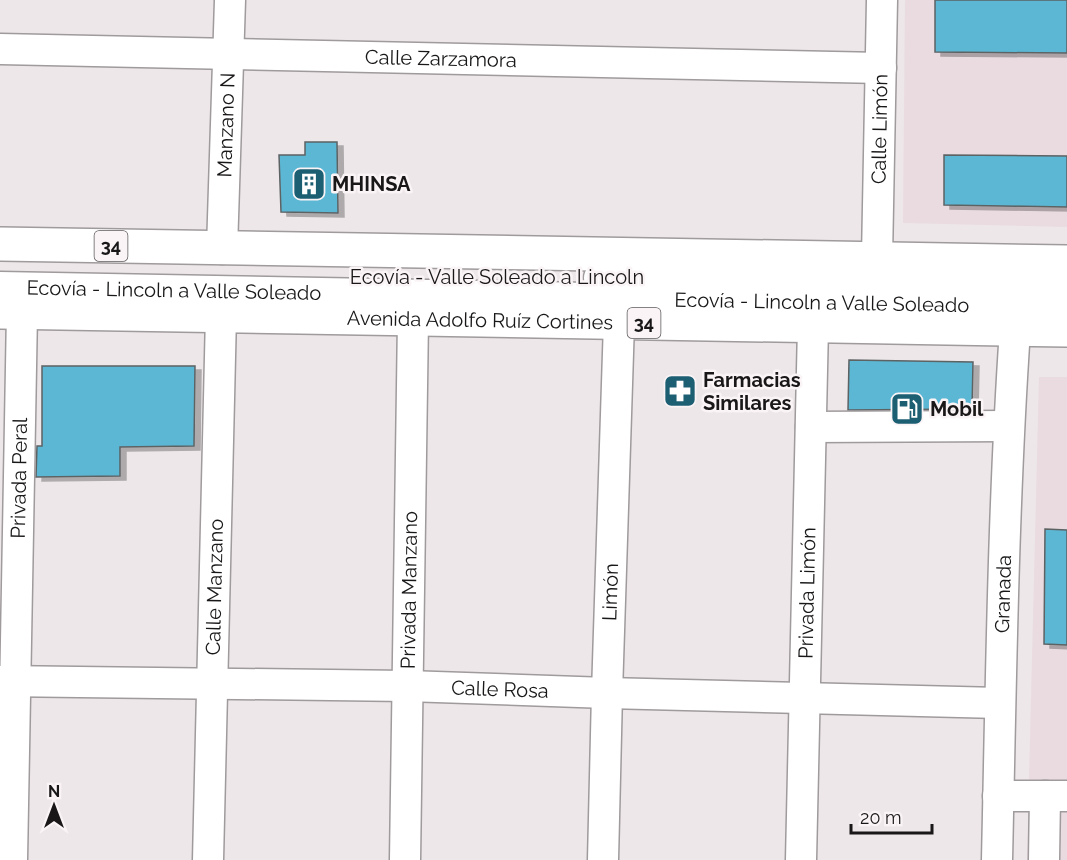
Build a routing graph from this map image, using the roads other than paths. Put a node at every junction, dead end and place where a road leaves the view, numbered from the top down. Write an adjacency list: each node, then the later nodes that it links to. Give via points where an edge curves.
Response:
1 (230, 0): 4 (street, Manzano N)
2 (882, 0): 5 (street, Calle Limón)
3 (0, 49): 4 (street, Calle Zarzamora)
4 (228, 54): 5 (street, Calle Zarzamora); 7 (street, Manzano N)
5 (881, 68): 8 (street, Calle Limón)
6 (0, 244): 7 (main road, 34)
7 (222, 249): 8 (main road, 34)
8 (877, 258): 9 (main road, 34)
9 (1067, 262)
10 (0, 268): 11 (street, Ecovía - Valle Soleado a Lincoln, via 221,275)
11 (1067, 281)
12 (0, 287): 13 (street, Ecovía - Lincoln a Valle Soleado)
13 (1067, 307)
14 (11, 312): 15 (main road, Avenida Adolfo Ruíz Cortines / 34); 23 (street, Privada Peral)
15 (221, 315): 16 (main road, Avenida Adolfo Ruíz Cortines / 34); 24 (street, Calle Manzano)
16 (413, 319): 17 (main road, Avenida Adolfo Ruíz Cortines / 34); 25 (street, Privada Manzano)
17 (619, 322): 18 (main road, Avenida Adolfo Ruíz Cortines / 34); 26 (street, Limón)
18 (813, 326): 19 (main road, Avenida Adolfo Ruíz Cortines / 34); 22 (street, Privada Limón)
19 (1015, 330): 20 (main road, Avenida Adolfo Ruíz Cortines / 34); 21 (street, Granada)
20 (1067, 330)
21 (1008, 426): 22 (street); 28 (street, Granada)
22 (811, 427): 27 (street, Privada Limón)
23 (7, 681): 24 (street, Calle Rosa); 31 (street, Privada Peral)
24 (212, 683): 25 (street, Calle Rosa); 32 (street, Calle Manzano)
25 (407, 686): 26 (street, Calle Rosa); 33 (street, Privada Manzano)
26 (607, 693): 27 (street, Calle Rosa); 34 (street, Limón)
27 (805, 698): 28 (street, Calle Rosa); 35 (street, Privada Limón)
28 (999, 703): 29 (street, Granada)
29 (998, 796): 30 (street); 36 (street, Granada)
30 (1056, 796): 37 (street)
31 (12, 860)
32 (208, 860)
33 (405, 860)
34 (603, 860)
35 (801, 860)
36 (997, 860)
37 (1044, 860)

